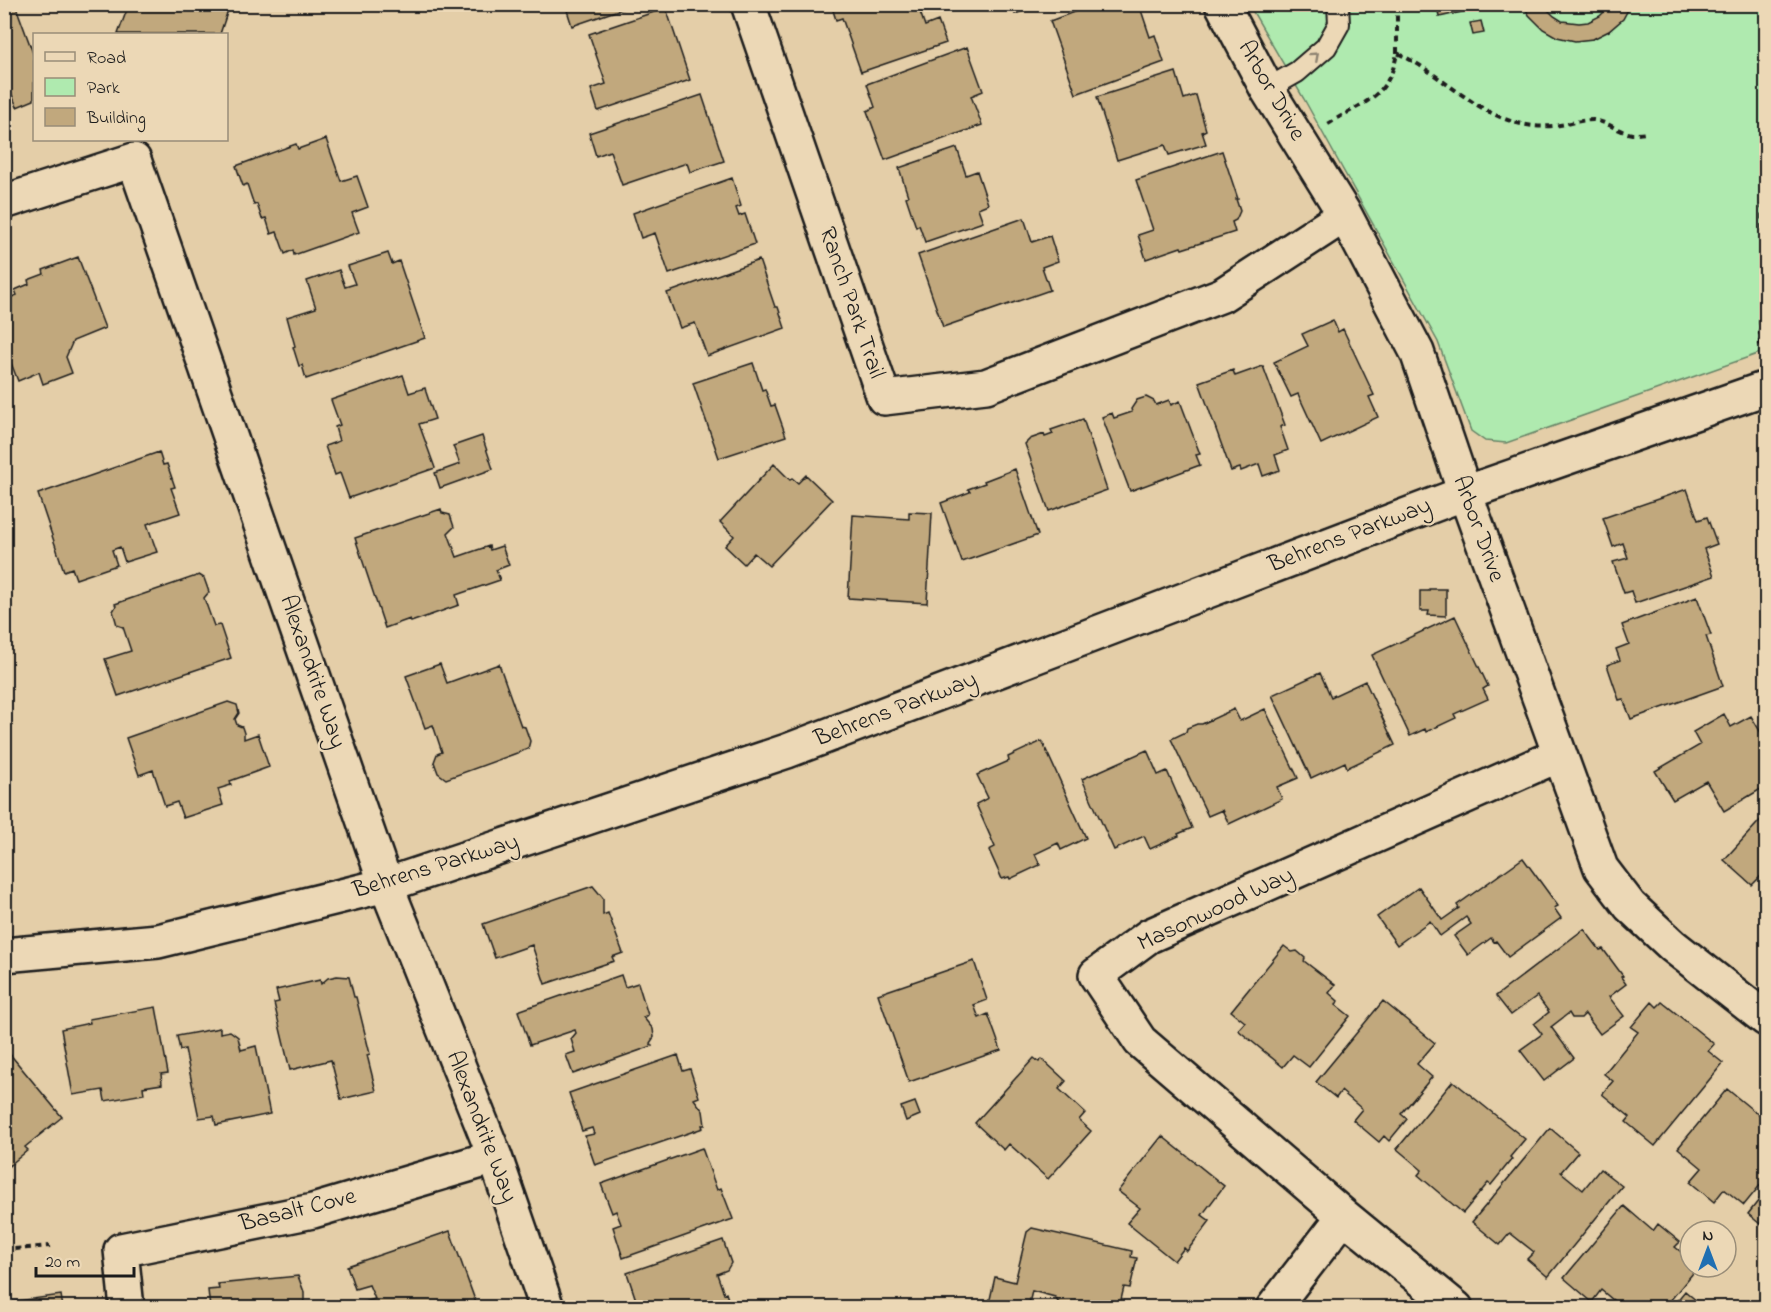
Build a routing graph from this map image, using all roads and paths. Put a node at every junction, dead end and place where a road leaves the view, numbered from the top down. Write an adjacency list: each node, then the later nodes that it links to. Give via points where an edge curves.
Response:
1 (748, 4): 11 (street, Ranch Park Trail, via 884,398 986,386 1222,295)
2 (1222, 4): 7 (street, Arbor Drive)
3 (1338, 4): 7 (lane, one-way to 3, via 1297,72 1326,47 1339,24)
4 (1397, 4): 6 (path)
5 (1767, 12): 12 (path, via 1760,347)
6 (1397, 53): 8 (path, via 1389,79 1379,94); 9 (path, via 1474,104 1518,123 1549,126 1593,120 1631,134)
7 (1267, 89): 11 (street, Arbor Drive)
8 (1327, 125)
9 (1646, 133)
10 (4, 202): 15 (street, Alexandrite Way, via 134,160)
11 (1346, 215): 13 (street, Arbor Drive, via 1417,352)
12 (1766, 388): 13 (street, Behrens Parkway)
13 (1465, 493): 14 (street, Arbor Drive); 15 (street, Behrens Parkway, via 788,751)
14 (1559, 755): 17 (street, Arbor Drive, via 1601,868 1630,906 1673,946); 19 (street, Masonwood Way, via 1149,936 1096,975 1140,1041)
15 (386, 885): 16 (street, Behrens Parkway, via 158,941); 18 (street, Alexandrite Way)
16 (4, 956)
17 (1767, 1019)
18 (495, 1157): 22 (street, Basalt Cove, via 313,1211 121,1250); 23 (street, Alexandrite Way)
19 (1344, 1216): 24 (street); 25 (street, Masonwood Way)
20 (50, 1246): 21 (path)
21 (4, 1250)
22 (127, 1308)
23 (547, 1308)
24 (1273, 1308)
25 (1455, 1308)

